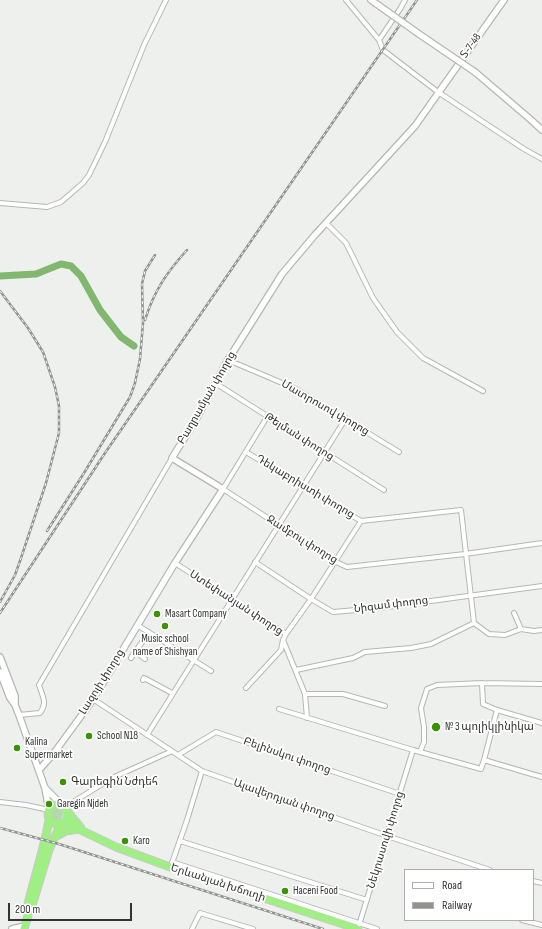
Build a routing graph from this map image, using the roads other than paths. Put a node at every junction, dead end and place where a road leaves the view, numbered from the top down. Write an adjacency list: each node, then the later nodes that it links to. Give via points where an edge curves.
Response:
1 (166, 0): 10 (street, via 144,45 105,142 83,183 61,202 47,207)
2 (346, 0): 6 (street)
3 (371, 0): 8 (street, bridge, via 475,72)
4 (405, 0): 6 (street)
5 (504, 0): 7 (street, Տ-7-48 / Տ-7-48)
6 (378, 40): 7 (street, via 384,50)
7 (438, 92): 9 (street); 11 (street, Բաղրամյան փողոց, via 415,126)
8 (542, 130)
9 (542, 159)
10 (0, 203)
11 (326, 223): 12 (street, Բաղրամյան փողոց, via 282,274); 14 (street, via 346,242 373,298 397,332 422,358)
12 (228, 360): 13 (street, Բաղրամյան փողոց); 16 (street, Մատրոսով փողոց, via 294,388)
13 (215, 383): 15 (street, Թելման փողոց); 20 (street, Բաղրամյան փողոց)
14 (483, 391)
15 (267, 417): 17 (street); 18 (street, Թելման փողոց)
16 (346, 418): 18 (street); 19 (street, Մատրոսով փողոց)
17 (246, 452): 21 (street, Դեկաբրիստի փողոց); 22 (street)
18 (324, 452): 21 (street); 23 (street, Թելման փողոց)
19 (398, 452)
20 (172, 458): 22 (street, Ջամբուլ փողոց); 62 (street, Բաղրամյան փողոց, via 39,685 45,703 44,708 40,713)
21 (303, 486): 24 (street, Դեկաբրիստի փողոց); 25 (street)
22 (223, 489): 25 (street, Ջամբուլ փողոց); 30 (street, Լազոյի փողոց)
23 (384, 490)
24 (360, 521): 27 (street, Դեկաբրիստի փողոց, via 461,510); 28 (street)
25 (278, 526): 28 (street, Ջամբուլ փողոց); 29 (street)
26 (542, 543): 27 (street, Ջամբուլ փողոց)
27 (465, 554): 28 (street, Ջամբուլ փողոց, via 347,567); 32 (street)
28 (334, 561): 34 (street)
29 (255, 562): 33 (street); 34 (street, Նիզամ փողոց)
30 (175, 563): 33 (street, Ստեփանյան փողոց); 37 (street, Լազոյի փողոց)
31 (542, 586): 32 (street, Նիզամ փողոց)
32 (470, 595): 34 (street, Նիզամ փողոց, via 332,612); 36 (street)
33 (231, 600): 41 (street, Ստեփանյան փողոց); 47 (street)
34 (310, 600): 41 (street)
35 (514, 613): 38 (street)
36 (474, 623): 38 (street, via 489,634 505,635); 48 (street, via 430,644 365,652 353,658)
37 (137, 625): 40 (street); 57 (street, Լազոյի փողոց)
38 (521, 629): 39 (street)
39 (542, 630)
40 (149, 632): 43 (street); 47 (street)
41 (286, 634): 42 (street, Ստեփանյան փողոց)
42 (283, 640): 48 (street, Ստեփանյան փողոց); 54 (street, via 281,650)
43 (136, 652): 45 (street); 46 (street)
44 (0, 656): 58 (street, via 15,696)
45 (131, 658)
46 (145, 659)
47 (193, 660): 49 (street); 55 (street)
48 (296, 670): 56 (street, Ստեփանյան փողոց)
49 (211, 671)
50 (0, 672): 58 (street)
51 (143, 680): 55 (street, via 144,678)
52 (482, 683): 53 (street); 61 (street, via 483,704); 68 (street, via 437,685 427,689 421,708 424,742)
53 (542, 684)
54 (246, 688)
55 (172, 693): 65 (street)
56 (304, 694): 59 (street, via 343,694); 63 (street, Ստեփանյան փողոց)
57 (93, 700): 65 (street, Ալավերդյան փողոց); 71 (street, Լազոյի փողոց)
58 (15, 705): 62 (street)
59 (385, 706)
60 (279, 709): 63 (street)
61 (497, 710): 64 (street); 70 (street)
62 (19, 715): 71 (street)
63 (307, 718): 66 (street)
64 (542, 723)
65 (147, 735): 67 (street, Ալավերդյան փողոց)
66 (413, 750): 68 (street); 75 (street, Նեկրասովի փողոց)
67 (172, 751): 69 (street, Ալավերդյան փողոց); 77 (street, via 112,778)
68 (420, 752): 70 (street, via 481,769)
69 (178, 755): 72 (street, Ալավերդյան փողոց); 75 (street, Բելինսկու փողոց, via 216,732)
70 (484, 760): 73 (street)
71 (39, 770): 74 (street)
72 (202, 771): 82 (street, Ալավերդյան փողոց); 84 (street)
73 (542, 777)
74 (45, 788): 77 (street); 78 (street)
75 (400, 794): 82 (street, Նեկրասովի փողոց)
76 (0, 802): 78 (street)
77 (64, 807): 78 (highway, via 59,804); 80 (highway, via 67,816); 81 (highway, Երևանյան խճուղի)
78 (48, 810): 79 (highway)
79 (50, 820): 80 (highway, via 55,823); 88 (highway, via 27,908)
80 (62, 822): 81 (highway, Երևանյան խճուղի); 83 (highway)
81 (82, 830): 83 (highway, via 66,831); 85 (highway, Երևանյան խճուղի, via 116,847)
82 (387, 836): 86 (street, Ալավերդյան փողոց); 87 (street, Նեկրասովի փողոց)
83 (55, 837): 88 (highway)
84 (180, 841): 85 (street); 87 (street)
85 (171, 865): 91 (highway, Երևանյան խճուղի)
86 (487, 869)
87 (367, 900): 91 (street, Նեկրասովի փողոց)
88 (28, 915): 92 (highway)
89 (526, 921): 90 (street)
90 (542, 925)
91 (358, 927): 96 (street)
92 (25, 928): 93 (street)
93 (12, 929)
94 (192, 929): 95 (street, via 200,913)
95 (253, 929)
96 (377, 929)

